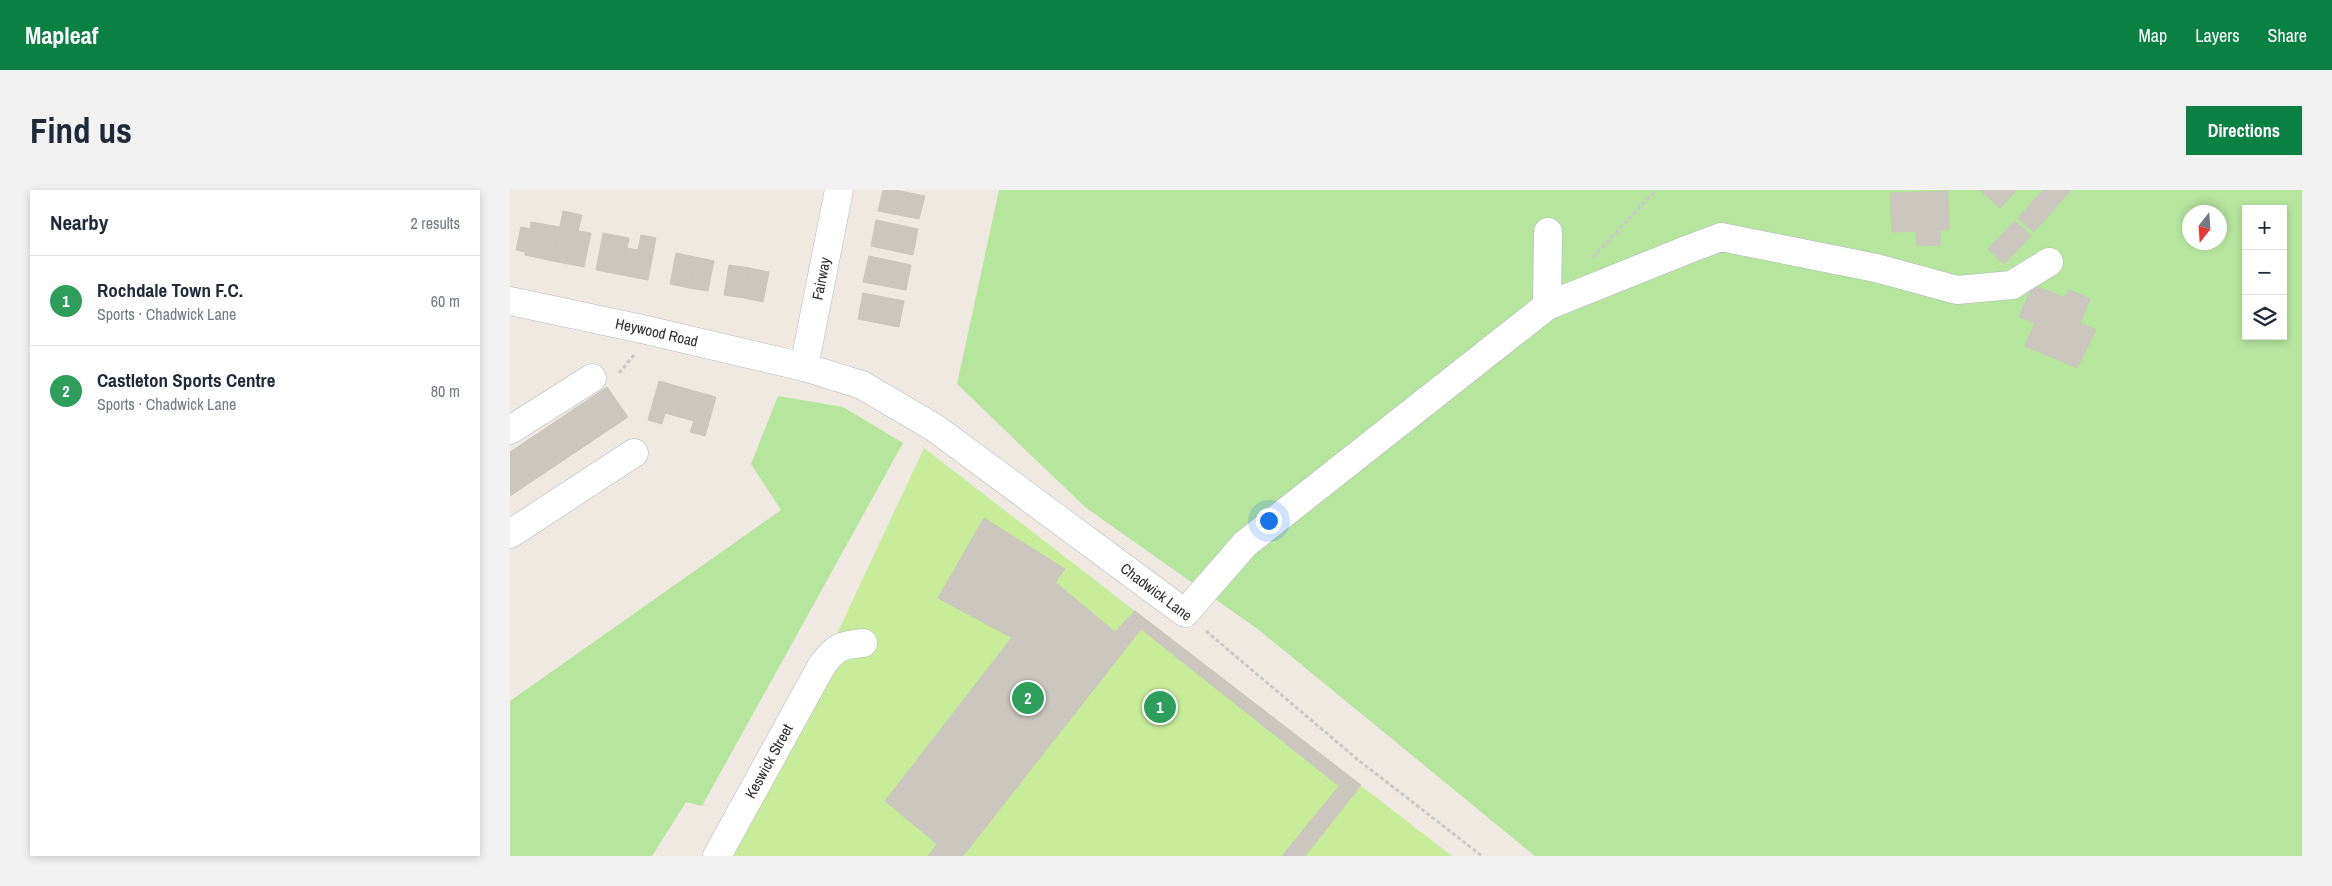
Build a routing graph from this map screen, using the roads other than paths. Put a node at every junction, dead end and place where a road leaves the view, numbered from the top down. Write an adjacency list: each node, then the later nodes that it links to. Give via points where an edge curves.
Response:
1 (839, 190): 6 (street, Fairway)
2 (1548, 232): 5 (street)
3 (2049, 262): 5 (street, via 2012,285 1957,290 1876,268 1721,237)
4 (510, 301): 6 (street, Heywood Road)
5 (1547, 306): 6 (street, Chadwick Lane, via 1245,544 1185,613 935,428 862,386)
6 (804, 367)
7 (592, 378): 8 (street)
8 (510, 430)
9 (634, 453): 10 (street)
10 (510, 534)
11 (863, 644): 12 (street, Keswick Street, via 832,651)
12 (717, 856)

